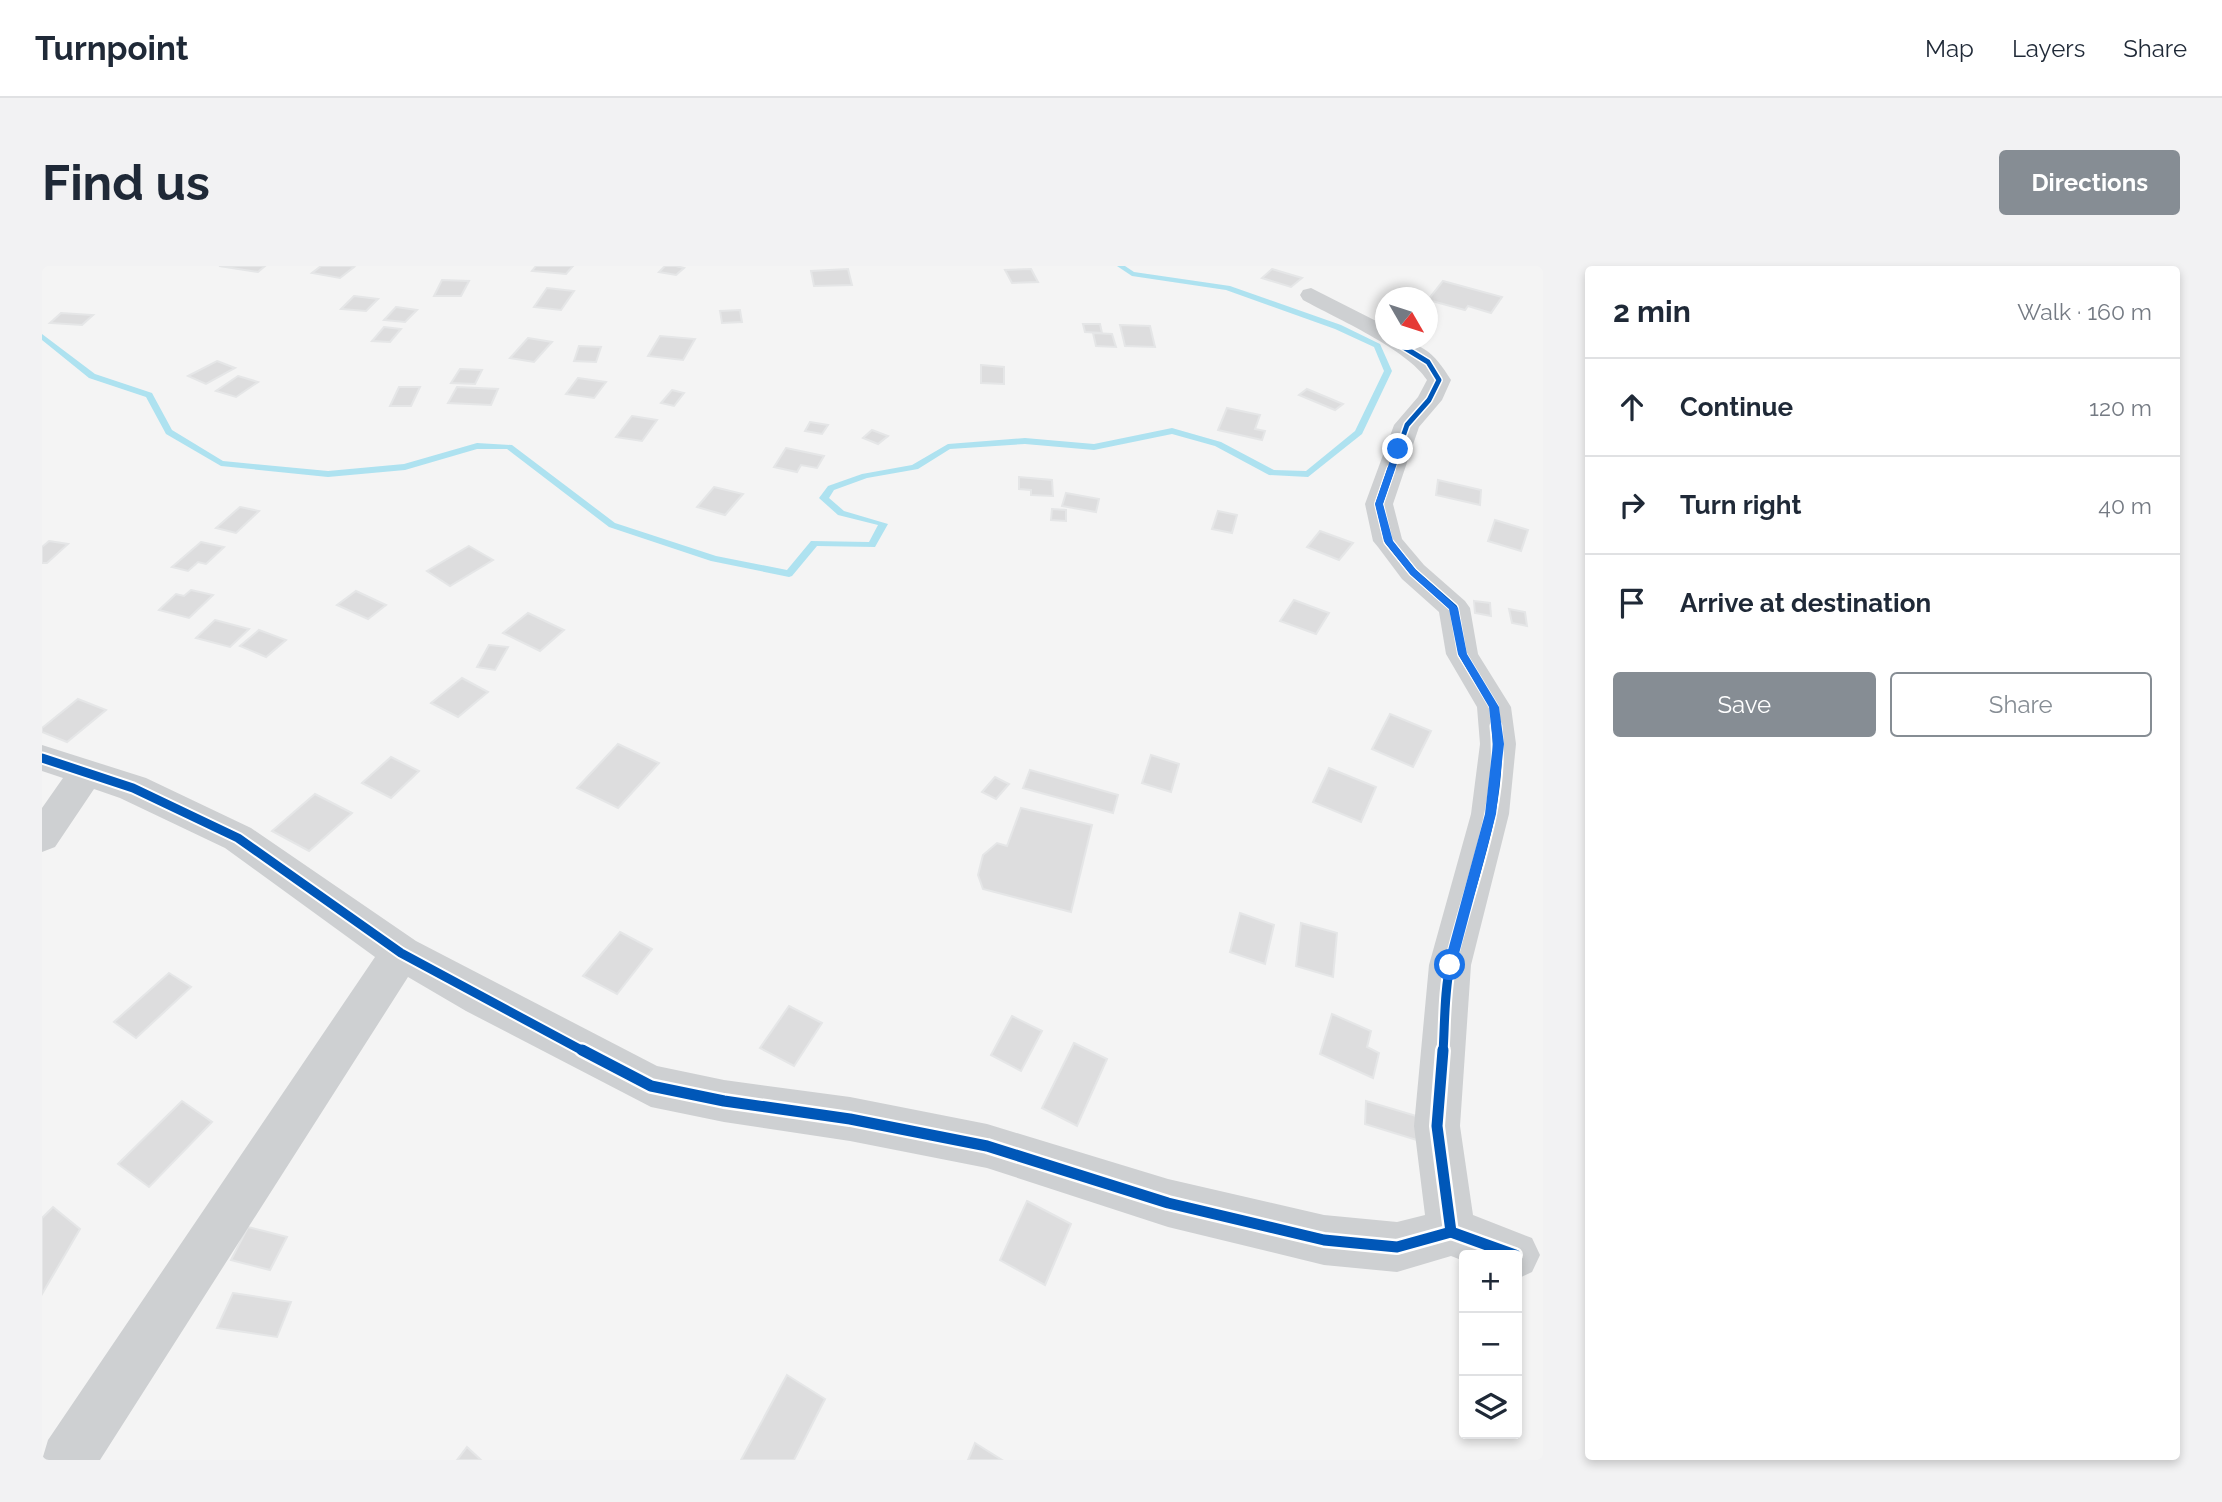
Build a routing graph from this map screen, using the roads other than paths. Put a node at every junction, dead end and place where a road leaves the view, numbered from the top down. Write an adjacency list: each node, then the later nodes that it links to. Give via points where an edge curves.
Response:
1 (1311, 295): 2 (street)
2 (1375, 330)
3 (1408, 350): 8 (street, via 1428,362 1439,380 1407,425 1379,504 1388,541 1413,572 1454,608 1462,654 1494,707 1498,744 1490,814 1450,965 1437,1126)
4 (42, 758): 5 (street)
5 (85, 774): 6 (street); 7 (street, via 133,788 239,838)
6 (42, 837)
7 (401, 953): 8 (street, via 651,1086 987,1146 1168,1203 1324,1240 1397,1247); 12 (street)
8 (1451, 1232): 9 (street)
9 (1500, 1250)
10 (1522, 1258): 11 (street)
11 (1543, 1266)
12 (68, 1460)

